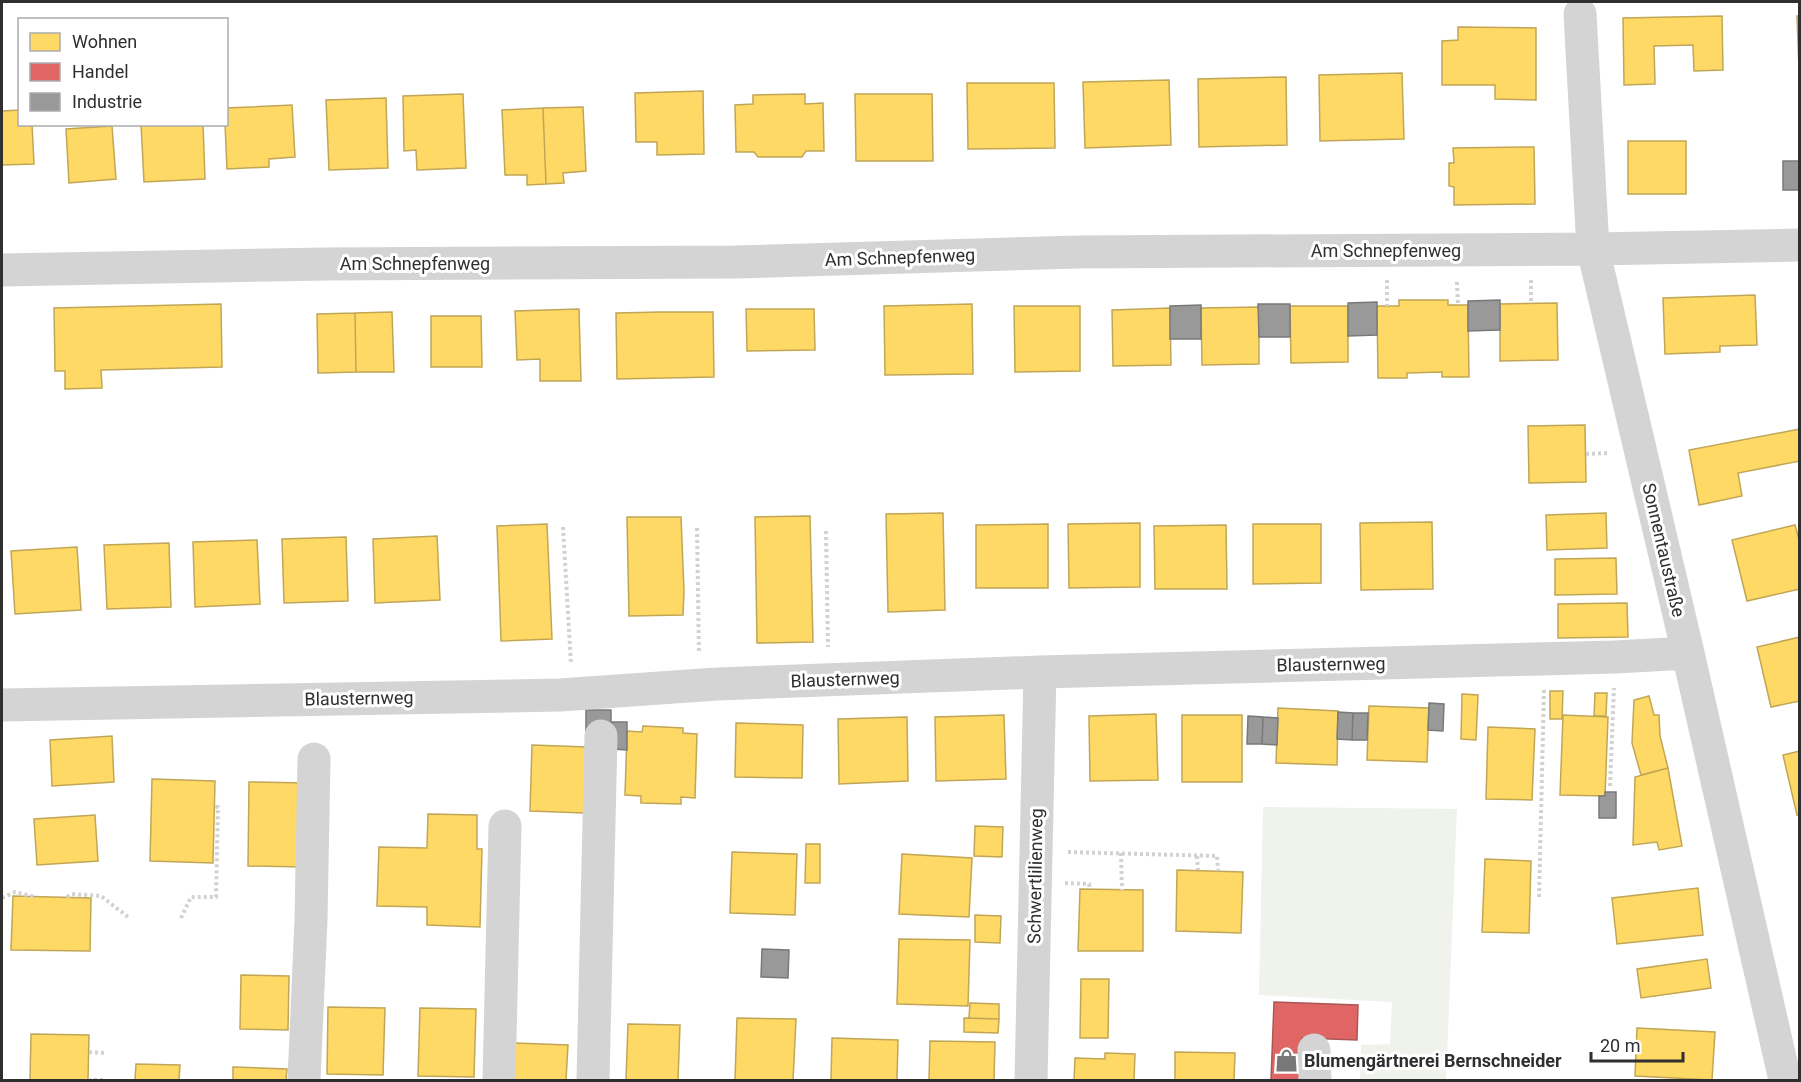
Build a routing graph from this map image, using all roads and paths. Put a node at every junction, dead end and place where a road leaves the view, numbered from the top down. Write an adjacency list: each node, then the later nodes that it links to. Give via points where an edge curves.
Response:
1 (1580, 14): 3 (street, Sonnentaustraße)
2 (1800, 245): 3 (street, Am Schnepfenweg)
3 (1593, 249): 4 (street, Am Schnepfenweg, via 1078,252 736,262); 8 (street, Sonnentaustraße)
4 (2, 270)
5 (563, 527): 14 (path)
6 (696, 528): 13 (path)
7 (826, 531): 12 (path)
8 (1688, 653): 9 (street, Blausternweg); 43 (street, Sonnentaustraße)
9 (1615, 657): 10 (street, Blausternweg); 18 (path)
10 (1544, 659): 11 (street, Blausternweg); 30 (path)
11 (1040, 672): 12 (street, Blausternweg); 22 (street, Schwertlilienweg)
12 (828, 680): 13 (street, Blausternweg)
13 (699, 686): 14 (street, Blausternweg)
14 (573, 694): 15 (street, Blausternweg)
15 (2, 705)
16 (601, 736): 40 (street)
17 (314, 759): 38 (street)
18 (1610, 786)
19 (214, 807): 33 (path, via 218,807 216,897 192,897)
20 (505, 826): 39 (street)
21 (619, 847): 41 (street)
22 (1036, 851): 23 (path); 42 (street, Schwertlilienweg)
23 (1121, 853): 24 (path); 27 (path)
24 (1197, 856): 25 (path); 26 (path, via 1217,856)
25 (1198, 870)
26 (1218, 871)
27 (1122, 890)
28 (36, 897): 31 (path, via 15,892)
29 (67, 897): 32 (path, via 101,896)
30 (1539, 897)
31 (2, 898)
32 (128, 916)
33 (181, 918)
34 (89, 1053): 35 (path)
35 (104, 1053)
36 (88, 1080): 37 (path)
37 (103, 1080)
38 (304, 1080)
39 (499, 1080)
40 (593, 1080)
41 (611, 1080)
42 (1031, 1080)
43 (1785, 1080)

